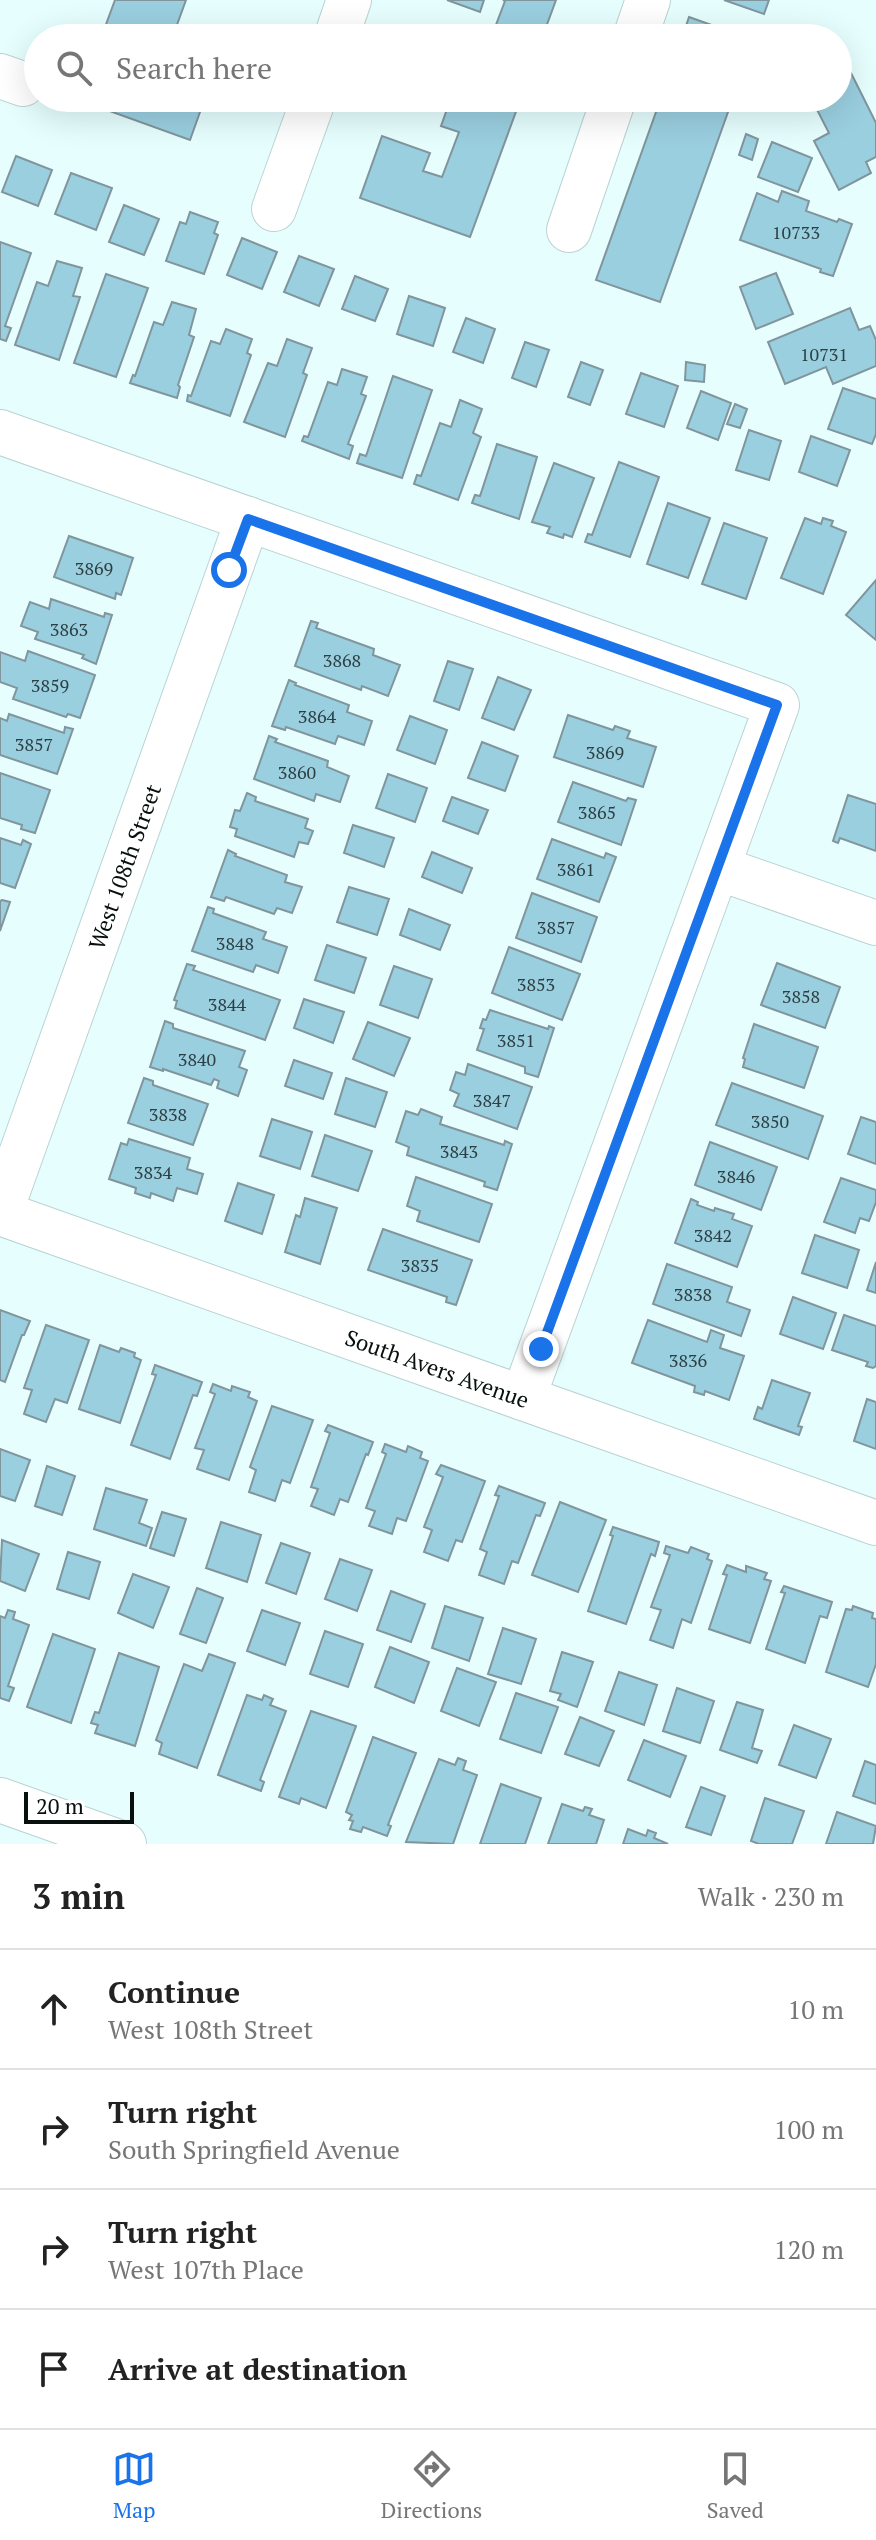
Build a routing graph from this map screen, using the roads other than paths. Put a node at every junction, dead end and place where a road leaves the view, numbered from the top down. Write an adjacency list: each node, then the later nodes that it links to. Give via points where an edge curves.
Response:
1 (349, 0): 3 (street)
2 (648, 0): 4 (street)
3 (341, 24)
4 (640, 24)
5 (309, 112): 7 (street)
6 (609, 112): 8 (street)
7 (274, 209)
8 (569, 230)
9 (0, 432): 10 (street)
10 (248, 519): 11 (street, via 777,705); 13 (street, West 108th Street)
11 (718, 868): 12 (street); 14 (street)
12 (876, 923)
13 (0, 1213): 14 (street, South Avers Avenue)
14 (523, 1398): 15 (street, South Avers Avenue)
15 (876, 1523)
16 (0, 1800): 17 (street)
17 (124, 1844)

